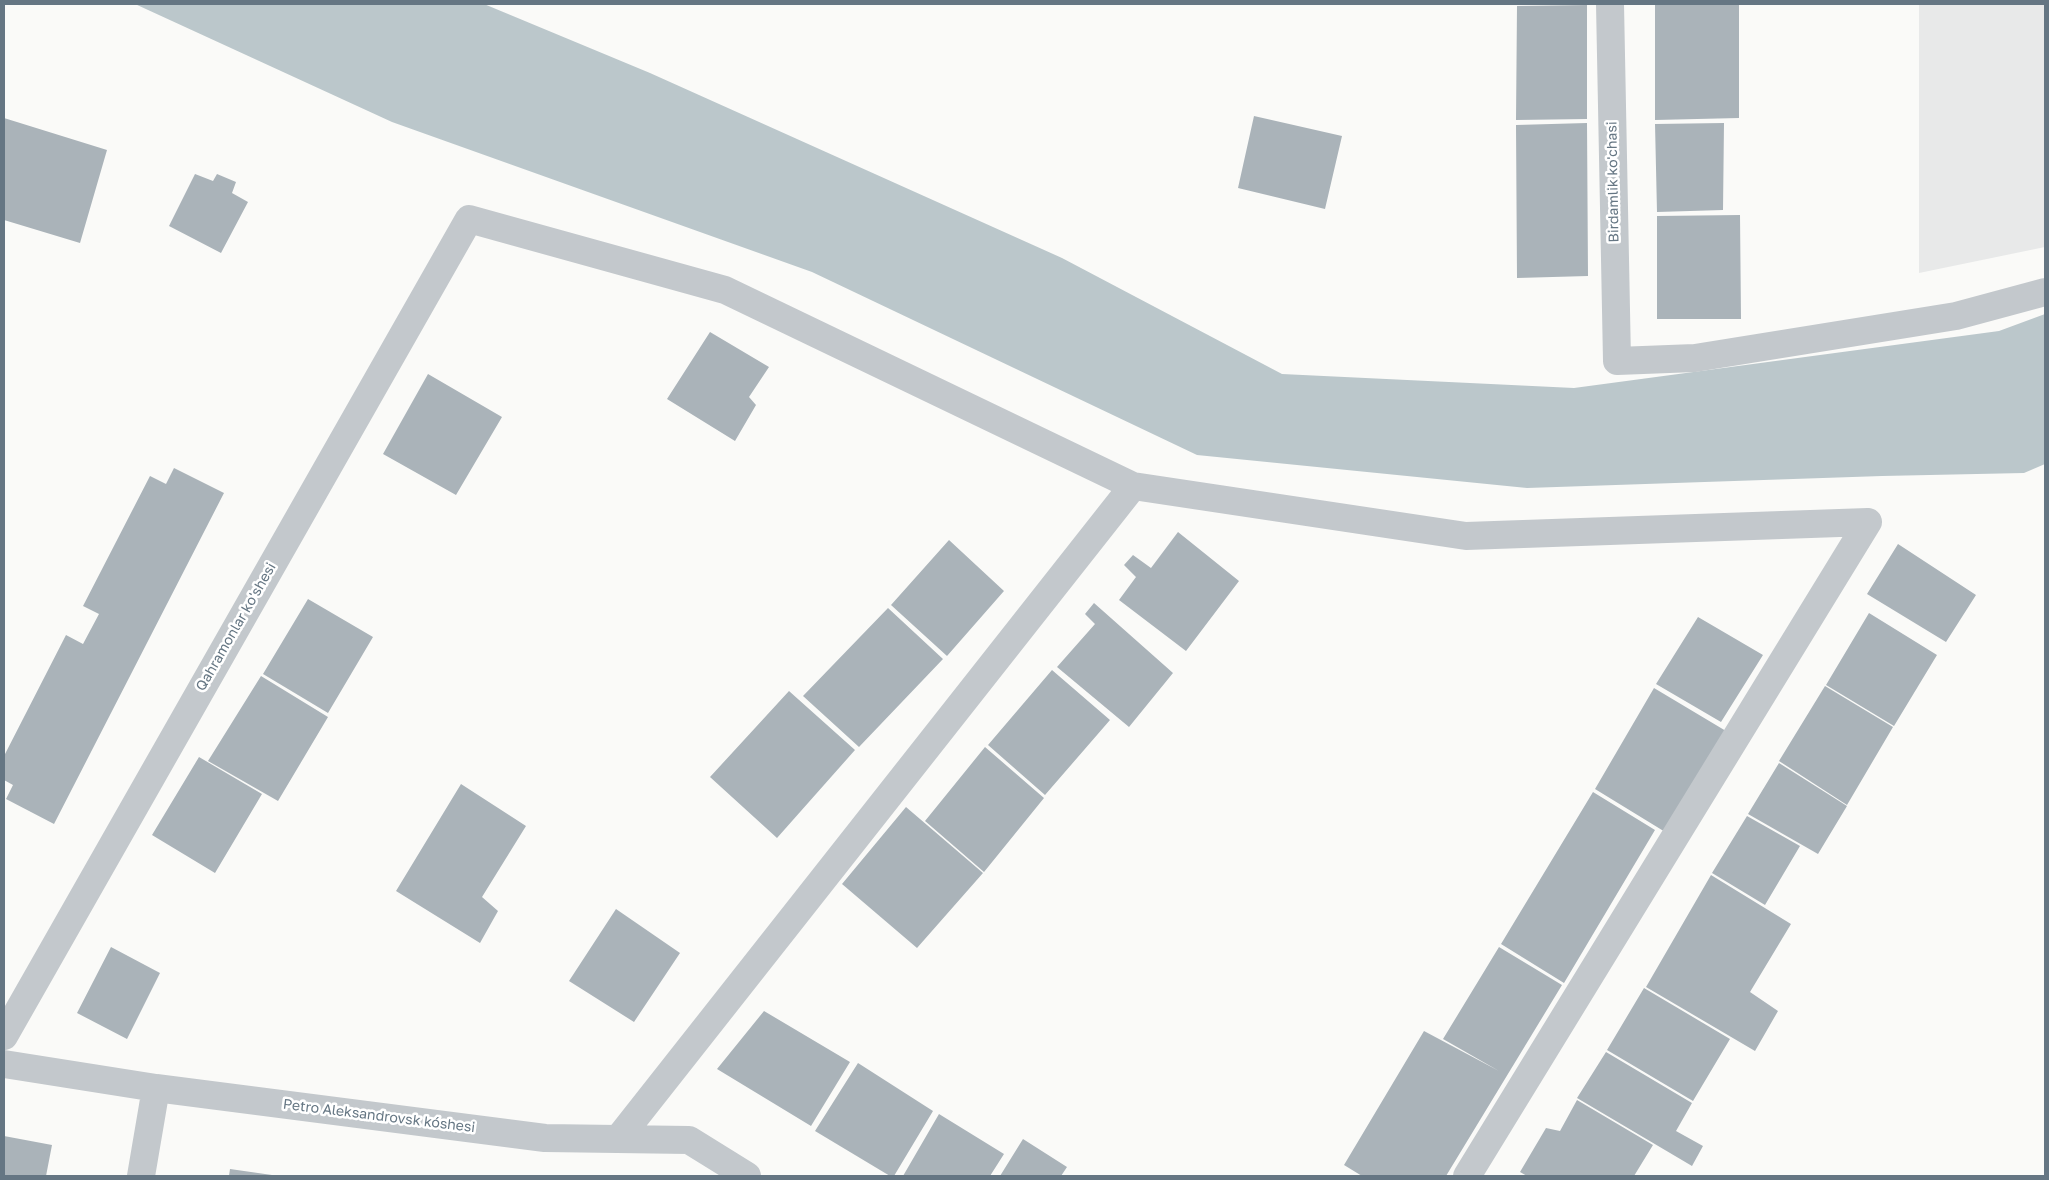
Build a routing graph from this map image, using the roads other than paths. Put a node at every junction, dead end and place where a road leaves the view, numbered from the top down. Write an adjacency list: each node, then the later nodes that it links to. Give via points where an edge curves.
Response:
1 (1610, 4): 2 (street, Birdamlik ko'chasi, via 1616,361 1695,358 1956,316)
2 (2045, 292)
3 (1133, 486): 4 (street, Qahramonlar ko'shesi, via 725,290 469,218); 7 (street); 10 (street, via 1466,536 1868,522)
4 (4, 1036)
5 (4, 1064): 6 (street, Petro Aleksandrovsk kóshesi)
6 (156, 1088): 7 (street, Petro Aleksandrovsk kóshesi, via 545,1138); 8 (street)
7 (619, 1138): 9 (street, Petro Aleksandrovsk kóshesi, via 689,1140)
8 (141, 1176)
9 (747, 1176)
10 (1467, 1176)

